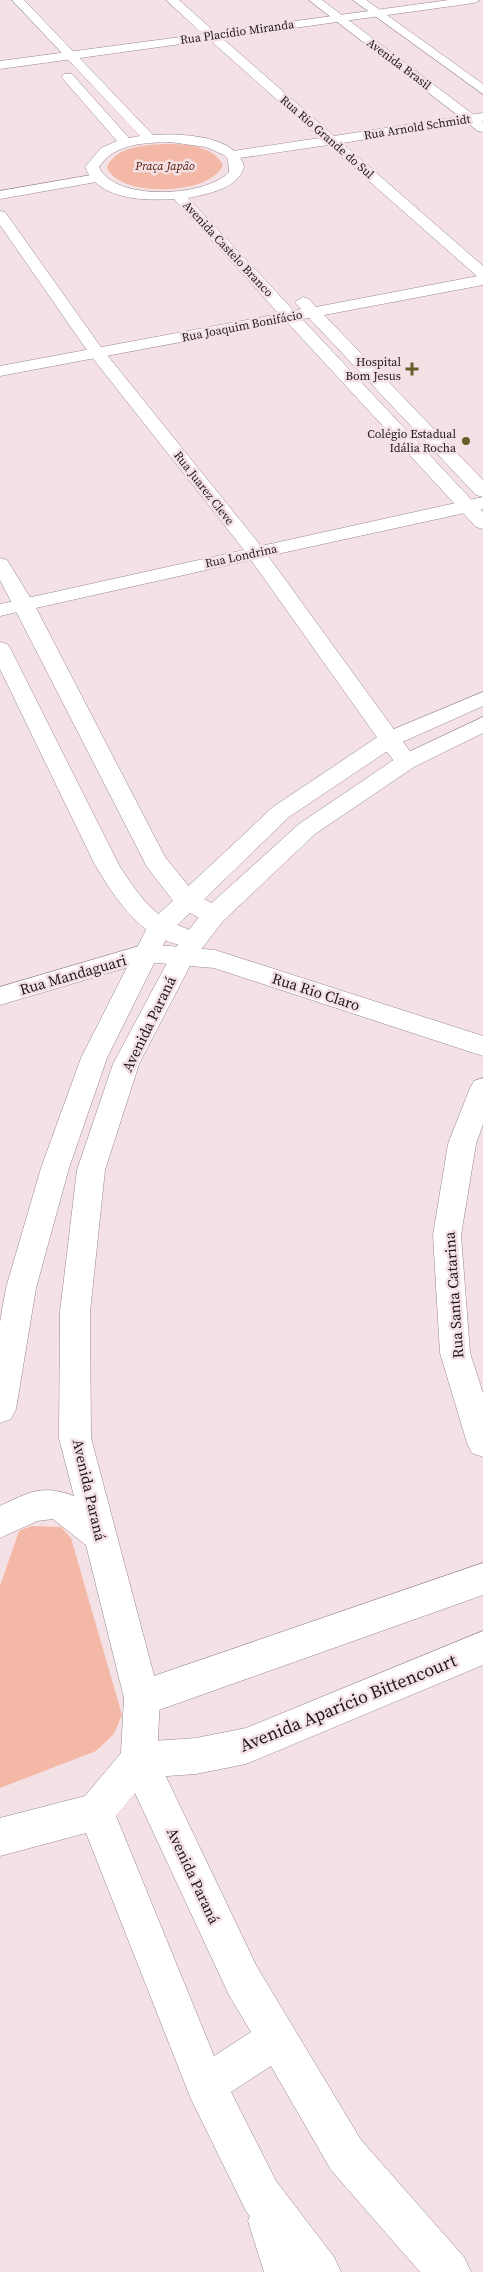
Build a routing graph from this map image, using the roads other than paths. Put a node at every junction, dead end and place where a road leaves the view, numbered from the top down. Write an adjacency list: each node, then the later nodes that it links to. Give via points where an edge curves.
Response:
1 (18, 0): 8 (street)
2 (172, 0): 10 (street, Rua Rio Grande do Sul)
3 (315, 0): 7 (street, Avenida Brasil)
4 (359, 0): 6 (street, Avenida Brasil)
5 (474, 0): 6 (street, Rua Placídio Miranda)
6 (376, 12): 7 (street, Rua Placídio Miranda); 15 (street, Avenida Brasil)
7 (338, 17): 10 (street, Rua Placídio Miranda); 16 (street, Avenida Brasil)
8 (37, 20): 9 (street); 12 (street)
9 (20, 22)
10 (213, 36): 12 (street, Rua Placídio Miranda); 19 (street, Rua Rio Grande do Sul)
11 (38, 44): 13 (street)
12 (71, 55): 13 (street, Rua Placídio Miranda); 18 (street)
13 (50, 58): 14 (street, Rua Placídio Miranda); 20 (street)
14 (0, 65)
15 (483, 90)
16 (477, 118): 17 (street, Avenida Brasil); 19 (street, Rua Arnold Schmidt)
17 (483, 128)
18 (150, 139): 20 (street); 21 (street, via 208,143)
19 (331, 140): 21 (street, Rua Arnold Schmidt); 28 (street, Rua Rio Grande do Sul)
20 (126, 143): 22 (street, via 96,158 92,167)
21 (232, 155): 23 (street, via 237,163 236,171 229,179)
22 (97, 178): 24 (street); 25 (street, via 119,190 137,194)
23 (198, 192): 25 (street); 26 (street, Avenida Castelo Branco)
24 (0, 195)
25 (178, 195): 32 (street, Avenida Castelo Branco)
26 (212, 206)
27 (0, 215): 33 (street, Rua Juarez Cleve)
28 (483, 274)
29 (483, 280): 31 (street, Rua Joaquim Bonifácio)
30 (292, 291): 31 (street, Avenida Castelo Branco)
31 (312, 312): 32 (street, Rua Joaquim Bonifácio); 35 (street, Avenida Castelo Branco)
32 (290, 316): 33 (street, Rua Joaquim Bonifácio); 36 (street, Avenida Castelo Branco)
33 (98, 353): 34 (street, Rua Joaquim Bonifácio); 38 (street, Rua Juarez Cleve)
34 (0, 371)
35 (483, 492)
36 (476, 505): 37 (street, Avenida Castelo Branco); 38 (street, Rua Londrina)
37 (483, 523)
38 (256, 553): 40 (street, Rua Londrina); 45 (street, Rua Juarez Cleve)
39 (0, 564): 40 (street)
40 (24, 604): 41 (street, Rua Londrina); 47 (street, via 156,861)
41 (0, 610)
42 (0, 648): 49 (street, via 107,865 125,892)
43 (483, 698): 45 (street)
44 (483, 724): 46 (street, Avenida Paraná)
45 (390, 740): 46 (street, Rua Juarez Cleve); 47 (street, via 281,812)
46 (406, 762): 48 (street, Avenida Paraná, via 307,828)
47 (186, 900): 48 (street); 49 (street)
48 (214, 915): 50 (street, Avenida Paraná)
49 (159, 928): 50 (street, via 176,936); 51 (street)
50 (188, 948): 51 (street, Rua Rio Claro); 53 (street, Rua Rio Claro); 58 (street, Avenida Paraná, via 126,1064 91,1170 75,1312 75,1438)
51 (146, 953): 52 (street, Rua Mandaguari); 55 (street, via 94,1058 55,1168 21,1288)
52 (0, 996)
53 (483, 1046)
54 (483, 1088): 56 (street, Rua Santa Catarina, via 462,1144 447,1235 455,1353)
55 (0, 1409)
56 (483, 1443)
57 (0, 1523): 58 (street, via 32,1506 51,1503 66,1507)
58 (100, 1536): 61 (street, Avenida Paraná)
59 (483, 1580): 61 (street)
60 (483, 1648): 62 (street, Avenida Aparício Bittencourt, via 246,1746 196,1756)
61 (142, 1698): 62 (street, Avenida Paraná)
62 (139, 1760): 63 (street); 65 (street, Avenida Paraná, via 243,1981)
63 (96, 1812): 64 (street); 66 (street)
64 (0, 1837)
65 (277, 2039): 66 (street); 70 (street, Avenida Paraná, via 346,2155)
66 (205, 2085): 67 (street)
67 (261, 2196): 68 (street); 69 (street)
68 (286, 2272)
69 (319, 2272)
70 (449, 2272)

